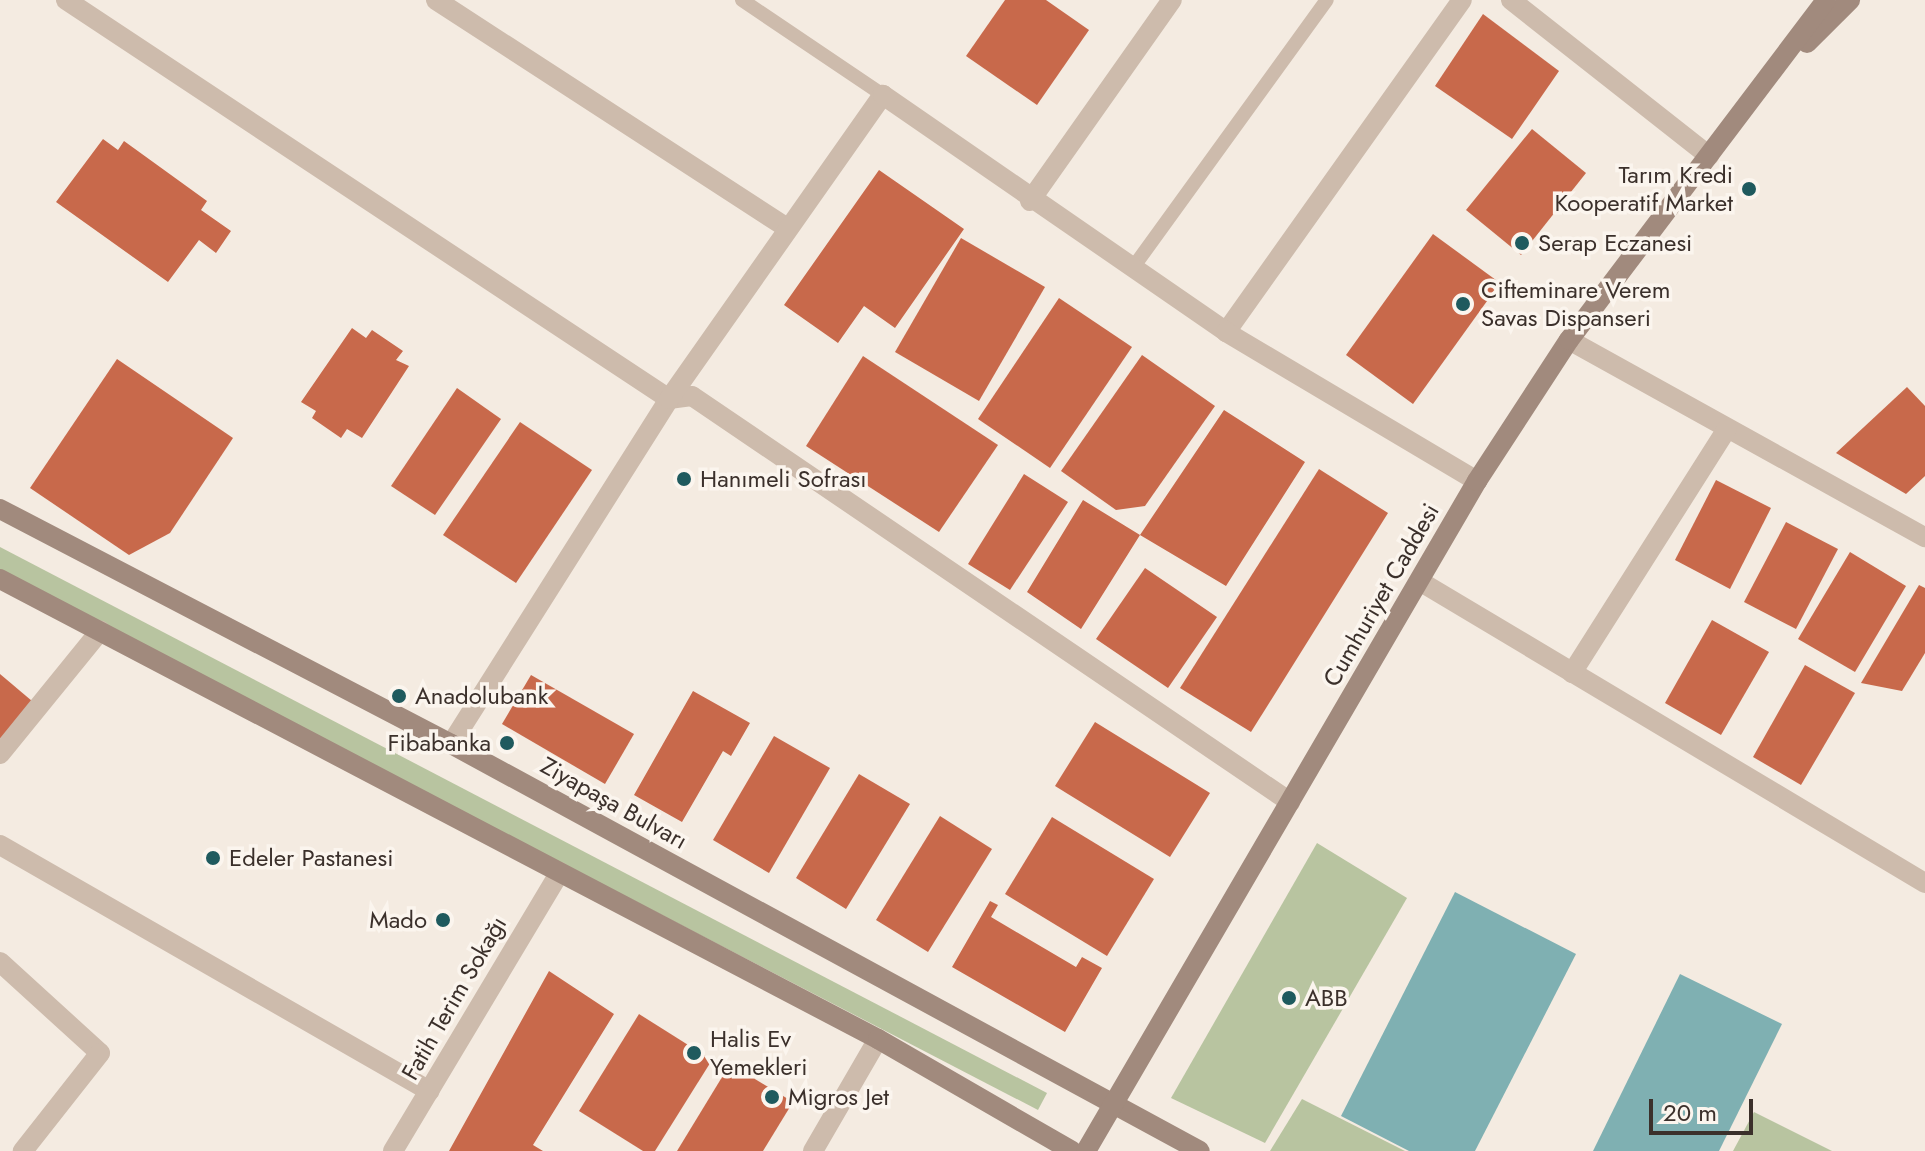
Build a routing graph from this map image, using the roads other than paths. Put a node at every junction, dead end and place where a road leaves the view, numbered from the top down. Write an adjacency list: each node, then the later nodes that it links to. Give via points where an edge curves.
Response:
1 (66, 0): 18 (street)
2 (436, 0): 14 (street)
3 (742, 0): 11 (lane)
4 (1172, 0): 13 (street)
5 (1327, 0): 15 (lane)
6 (1462, 0): 16 (street)
7 (1511, 0): 12 (street)
8 (1826, 0): 10 (main road, Cumhuriyet Caddesi)
9 (1850, 0): 10 (main road, Cumhuriyet Caddesi)
10 (1759, 91): 12 (main road, Cumhuriyet Caddesi)
11 (883, 95): 13 (street); 14 (street)
12 (1709, 156): 17 (main road, Cumhuriyet Caddesi)
13 (1030, 201): 15 (street)
14 (787, 228): 18 (street)
15 (1132, 269): 16 (street)
16 (1226, 332): 20 (street)
17 (1569, 340): 19 (street); 20 (main road, Cumhuriyet Caddesi)
18 (669, 399): 27 (street); 29 (street, via 692,396)
19 (1727, 429): 22 (street); 26 (street)
20 (1477, 481): 24 (main road, Cumhuriyet Caddesi)
21 (0, 509): 27 (main road, Ziyapaşa Bulvarı)
22 (1922, 531)
23 (0, 579): 25 (main road)
24 (1421, 582): 26 (street); 29 (main road, Cumhuriyet Caddesi)
25 (100, 631): 28 (street); 31 (main road)
26 (1572, 673): 32 (street)
27 (451, 744): 36 (main road, Ziyapaşa Bulvarı)
28 (0, 754)
29 (1290, 802): 36 (main road, Cumhuriyet Caddesi)
30 (0, 845): 35 (street)
31 (560, 872): 34 (main road); 35 (street, Fatih Terim Sokağı)
32 (1925, 883)
33 (0, 962): 37 (street, via 100,1053)
34 (878, 1039): 39 (street); 40 (main road)
35 (429, 1091): 38 (street, Fatih Terim Sokağı)
36 (1112, 1105): 41 (main road, Cumhuriyet Caddesi); 42 (main road, Ziyapaşa Bulvarı)
37 (23, 1151)
38 (393, 1151)
39 (813, 1151)
40 (1072, 1151)
41 (1086, 1151)
42 (1200, 1151)

